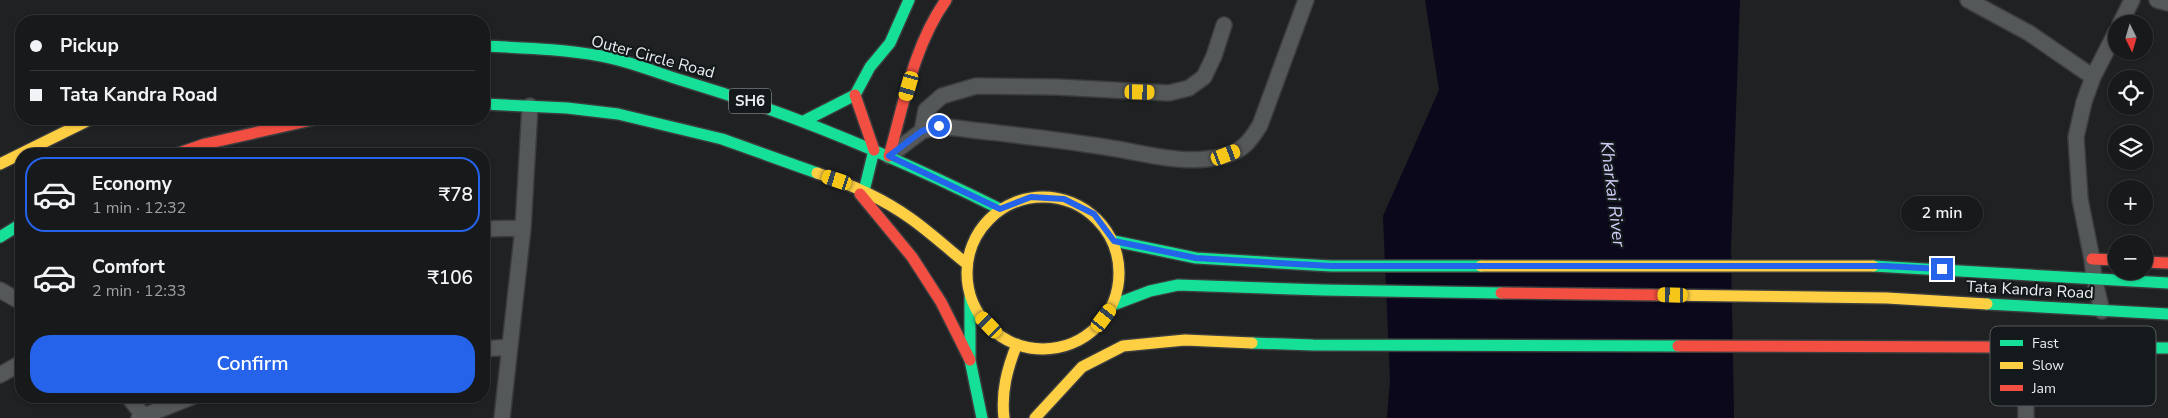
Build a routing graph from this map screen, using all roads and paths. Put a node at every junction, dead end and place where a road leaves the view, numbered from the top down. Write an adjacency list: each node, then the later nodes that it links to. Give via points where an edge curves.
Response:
1 (946, 0): 9 (main road)
2 (1306, 0): 20 (street, via 1260,125 1241,150 1187,161 1105,146 939,126)
3 (1968, 0): 13 (street, via 2029,33)
4 (2132, 0): 8 (street)
5 (2157, 0): 7 (street)
6 (907, 3): 9 (main road); 14 (main road, via 890,43 870,67)
7 (2168, 3)
8 (2124, 15)
9 (926, 16): 24 (main road)
10 (1224, 25): 20 (street, via 1204,77 1189,88 1169,93 1057,86 976,86 942,96 926,110)
11 (490, 47): 17 (main road, Outer Circle Road / SH6, via 602,56)
12 (2108, 48): 13 (street)
13 (2093, 77): 35 (street, via 2076,137 2080,200)
14 (854, 96): 17 (main road); 23 (main road)
15 (490, 104): 16 (main road)
16 (530, 106): 27 (main road, via 618,114 722,139); 31 (street)
17 (804, 121): 23 (main road, Outer Circle Road / SH6)
18 (79, 125): 21 (main road)
19 (289, 125): 22 (main road)
20 (922, 131): 24 (street)
21 (32, 148)
22 (193, 148)
23 (874, 150): 24 (main road, Outer Circle Road / SH6); 28 (main road)
24 (889, 156): 29 (main road, Outer Circle Road / SH6)
25 (15, 157): 26 (main road)
26 (0, 164)
27 (852, 185): 28 (main road); 52 (main road, via 912,257 941,302)
28 (864, 191): 39 (main road, via 910,218)
29 (1000, 209): 34 (main road, via 1031,197 1064,199 1094,214); 39 (main road, via 978,233)
30 (15, 228): 33 (main road)
31 (523, 228): 32 (street); 49 (street)
32 (490, 229)
33 (0, 237)
34 (1114, 241): 40 (main road, Tata Kandra Road, via 1196,258 1331,266 1884,266); 45 (main road, via 1121,273)
35 (2092, 259): 36 (main road); 40 (street)
36 (2108, 260)
37 (2153, 262): 38 (main road)
38 (2168, 263)
39 (967, 264): 43 (main road)
40 (2094, 278): 41 (main road, Tata Kandra Road); 46 (street)
41 (2168, 283)
42 (0, 290): 44 (street)
43 (970, 297): 48 (main road, via 981,317 997,334); 52 (main road)
44 (15, 299)
45 (1113, 305): 46 (main road, Tata Kandra Road, via 1178,285 1887,298); 48 (main road, via 1095,330 1069,345 1039,349)
46 (2102, 311): 47 (main road, Tata Kandra Road)
47 (2168, 314)
48 (1017, 344): 60 (main road, via 1003,386)
49 (509, 348): 51 (street); 58 (street)
50 (1990, 348): 61 (main road, via 1314,345 1185,340 1123,346 1082,367)
51 (490, 349)
52 (970, 360): 59 (main road)
53 (15, 366): 54 (street)
54 (0, 375)
55 (133, 403): 57 (street)
56 (177, 403): 57 (street)
57 (142, 417)
58 (502, 418)
59 (982, 418)
60 (1004, 418)
61 (1035, 418)

